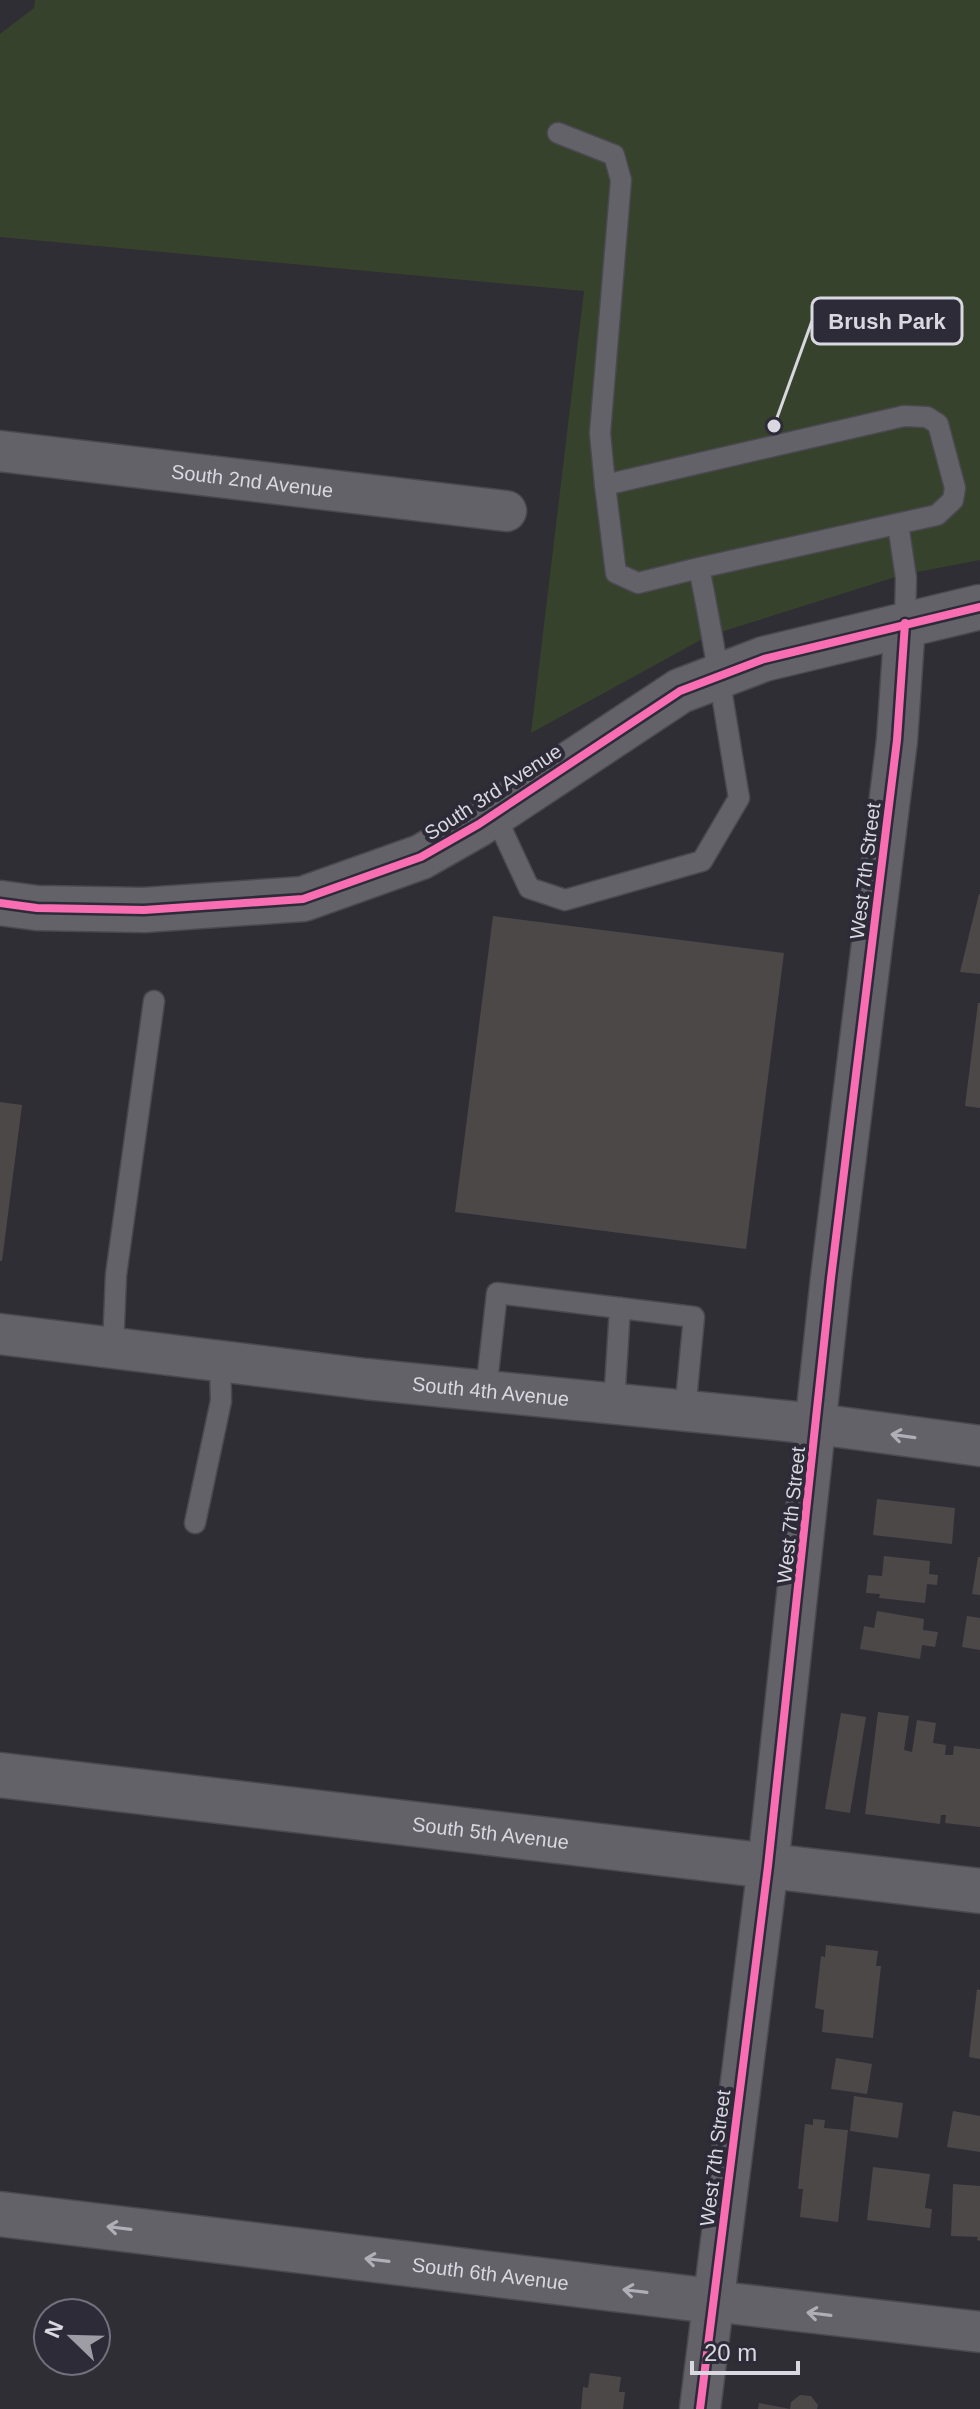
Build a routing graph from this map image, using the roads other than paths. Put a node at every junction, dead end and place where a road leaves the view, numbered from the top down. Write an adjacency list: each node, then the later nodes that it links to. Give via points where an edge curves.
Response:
1 (558, 133): 3 (lane, via 614,155 621,180 600,433)
2 (0, 451): 4 (street, South 2nd Avenue)
3 (605, 485): 5 (lane, via 904,416 927,417 938,424 955,488 953,500 937,515); 6 (lane, via 616,573 638,583)
4 (506, 511)
5 (898, 524): 6 (lane); 8 (lane, via 906,578)
6 (699, 568): 9 (lane)
7 (980, 607): 8 (street, South 3rd Avenue)
8 (905, 623): 9 (street, South 3rd Avenue, via 764,659); 20 (street, West 7th Street, via 897,740)
9 (718, 677): 10 (street, South 3rd Avenue, via 645,712); 10 (lane, via 739,798 702,861 565,900 529,888)
10 (494, 813): 11 (street, South 3rd Avenue, via 421,857 303,899 144,910)
11 (0, 903)
12 (154, 1001): 15 (lane, via 116,1275)
13 (620, 1308): 17 (lane, via 497,1293); 18 (lane); 19 (lane, via 694,1317)
14 (0, 1334): 15 (street, South 4th Avenue)
15 (113, 1348): 16 (street, South 4th Avenue)
16 (220, 1361): 17 (street, South 4th Avenue); 22 (lane, via 221,1401)
17 (486, 1391): 18 (street, South 4th Avenue)
18 (614, 1404): 19 (street, South 4th Avenue)
19 (685, 1411): 20 (street, South 4th Avenue)
20 (817, 1424): 21 (street, South 4th Avenue, one-way to 20); 24 (street, West 7th Street)
21 (980, 1446)
22 (195, 1523)
23 (0, 1775): 24 (street, South 5th Avenue)
24 (768, 1866): 25 (street, South 5th Avenue); 27 (street, West 7th Street)
25 (980, 1891)
26 (0, 2214): 27 (street, South 6th Avenue, one-way to 26)
27 (712, 2301): 28 (street, South 6th Avenue, one-way to 27); 29 (street, West 7th Street)
28 (980, 2332)
29 (700, 2409)

